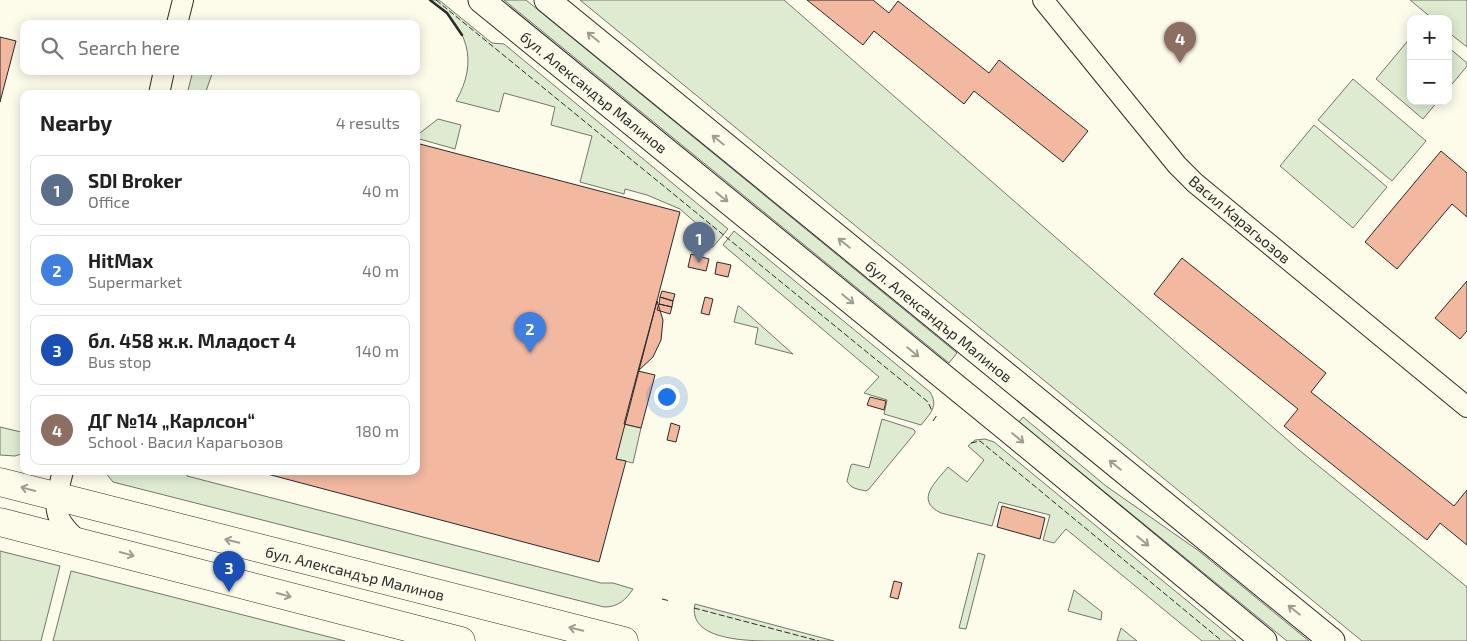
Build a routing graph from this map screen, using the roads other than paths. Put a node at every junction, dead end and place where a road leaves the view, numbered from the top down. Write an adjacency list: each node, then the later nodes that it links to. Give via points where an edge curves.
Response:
1 (183, 0): 5 (street)
2 (481, 0): 15 (street, бул. Александър Малинов, one-way to 15)
3 (547, 0): 16 (street, бул. Александър Малинов, one-way to 3)
4 (1043, 0): 8 (street, Васил Карагьозов, via 1195,183)
5 (178, 20)
6 (163, 75): 7 (street)
7 (159, 90)
8 (1467, 407)
9 (0, 482): 10 (main road, бул. Александър Малинов, one-way to 9)
10 (60, 484): 12 (street, via 56,510 66,531); 14 (main road, бул. Александър Малинов, one-way to 10)
11 (0, 522): 12 (main road)
12 (80, 542): 13 (main road, one-way to 13)
13 (461, 641)
14 (624, 641)
15 (1264, 641)
16 (1332, 641)

